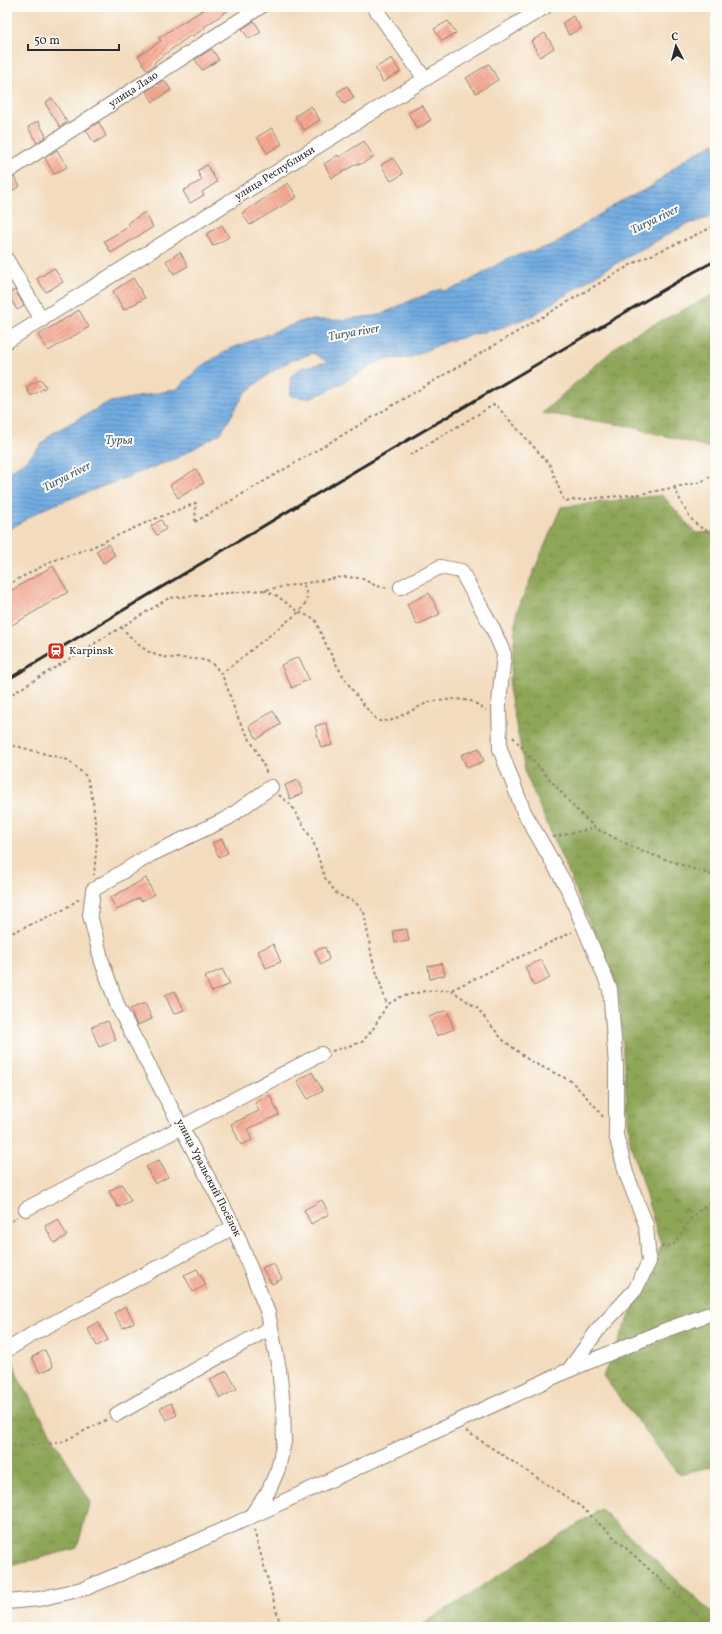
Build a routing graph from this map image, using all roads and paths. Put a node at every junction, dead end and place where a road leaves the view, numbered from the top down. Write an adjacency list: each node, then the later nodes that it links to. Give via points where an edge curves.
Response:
1 (260, 7): 5 (street, улица Лазо)
2 (374, 7): 4 (street)
3 (545, 7): 4 (street, улица Республики)
4 (425, 79): 8 (street, улица Республики)
5 (7, 172)
6 (715, 226): 15 (path, via 632,264 195,522 196,504 52,561)
7 (7, 260): 8 (street)
8 (42, 320): 9 (street, улица Республики)
9 (7, 342)
10 (410, 455): 12 (path, via 495,404 550,465 564,501 641,494)
11 (715, 474): 12 (path, via 701,482)
12 (674, 487): 13 (path, via 689,518 706,531)
13 (715, 533)
14 (303, 583): 16 (path, via 342,577 361,578 376,586); 17 (path); 18 (path, via 308,596)
15 (7, 585)
16 (401, 587): 22 (street, via 440,568 461,571 504,654 499,703)
17 (264, 590): 18 (path); 19 (path, via 169,598)
18 (299, 612): 20 (path); 22 (path, via 315,619 336,666 362,704 378,721 390,721 429,702 454,699 471,701 482,706)
19 (121, 627): 20 (path, via 142,648 160,656 210,663); 21 (path)
20 (221, 674): 24 (path, via 238,718 263,762)
21 (7, 697)
22 (500, 721): 25 (path); 26 (street, via 500,749 524,812)
23 (7, 747): 28 (path, via 16,746 68,760 87,777 93,802 97,840)
24 (271, 787): 28 (street, via 228,818 150,855); 32 (path, via 291,805 310,836 325,878 337,894 355,902 364,912 372,958)
25 (595, 828): 26 (path); 27 (path, via 641,851)
26 (540, 840): 29 (street, via 568,889)
27 (715, 876)
28 (93, 890): 30 (path, via 63,910); 34 (street, улица Уральский Посёлок, via 90,915 102,962 118,1007)
29 (584, 927): 31 (path); 35 (street, via 610,989 616,1065)
30 (7, 935)
31 (451, 990): 32 (path, via 425,991 400,997); 35 (path, via 477,1008 502,1039 530,1061 571,1081 594,1104)
32 (387, 1005): 33 (path, via 362,1042)
33 (327, 1053): 34 (street)
34 (182, 1126): 37 (street); 38 (street, улица Уральский Посёлок)
35 (616, 1135): 39 (street, via 626,1173 646,1226)
36 (715, 1198): 39 (path, via 692,1217 674,1244)
37 (26, 1209)
38 (234, 1227): 41 (street, улица Уральский Посёлок, via 268,1313); 42 (street)
39 (648, 1249): 43 (street, via 649,1262 635,1290 597,1331)
40 (715, 1312): 43 (street)
41 (270, 1328): 44 (street); 47 (street, улица Уральский Посёлок, via 279,1369 284,1442 278,1469 268,1492)
42 (7, 1350)
43 (569, 1370): 45 (street)
44 (117, 1414): 46 (path, via 60,1443)
45 (454, 1423): 47 (street); 50 (path, via 580,1506)
46 (7, 1446)
47 (250, 1517): 48 (street, via 86,1588 39,1599); 49 (path)
48 (7, 1602)
49 (281, 1627)
50 (712, 1627)

